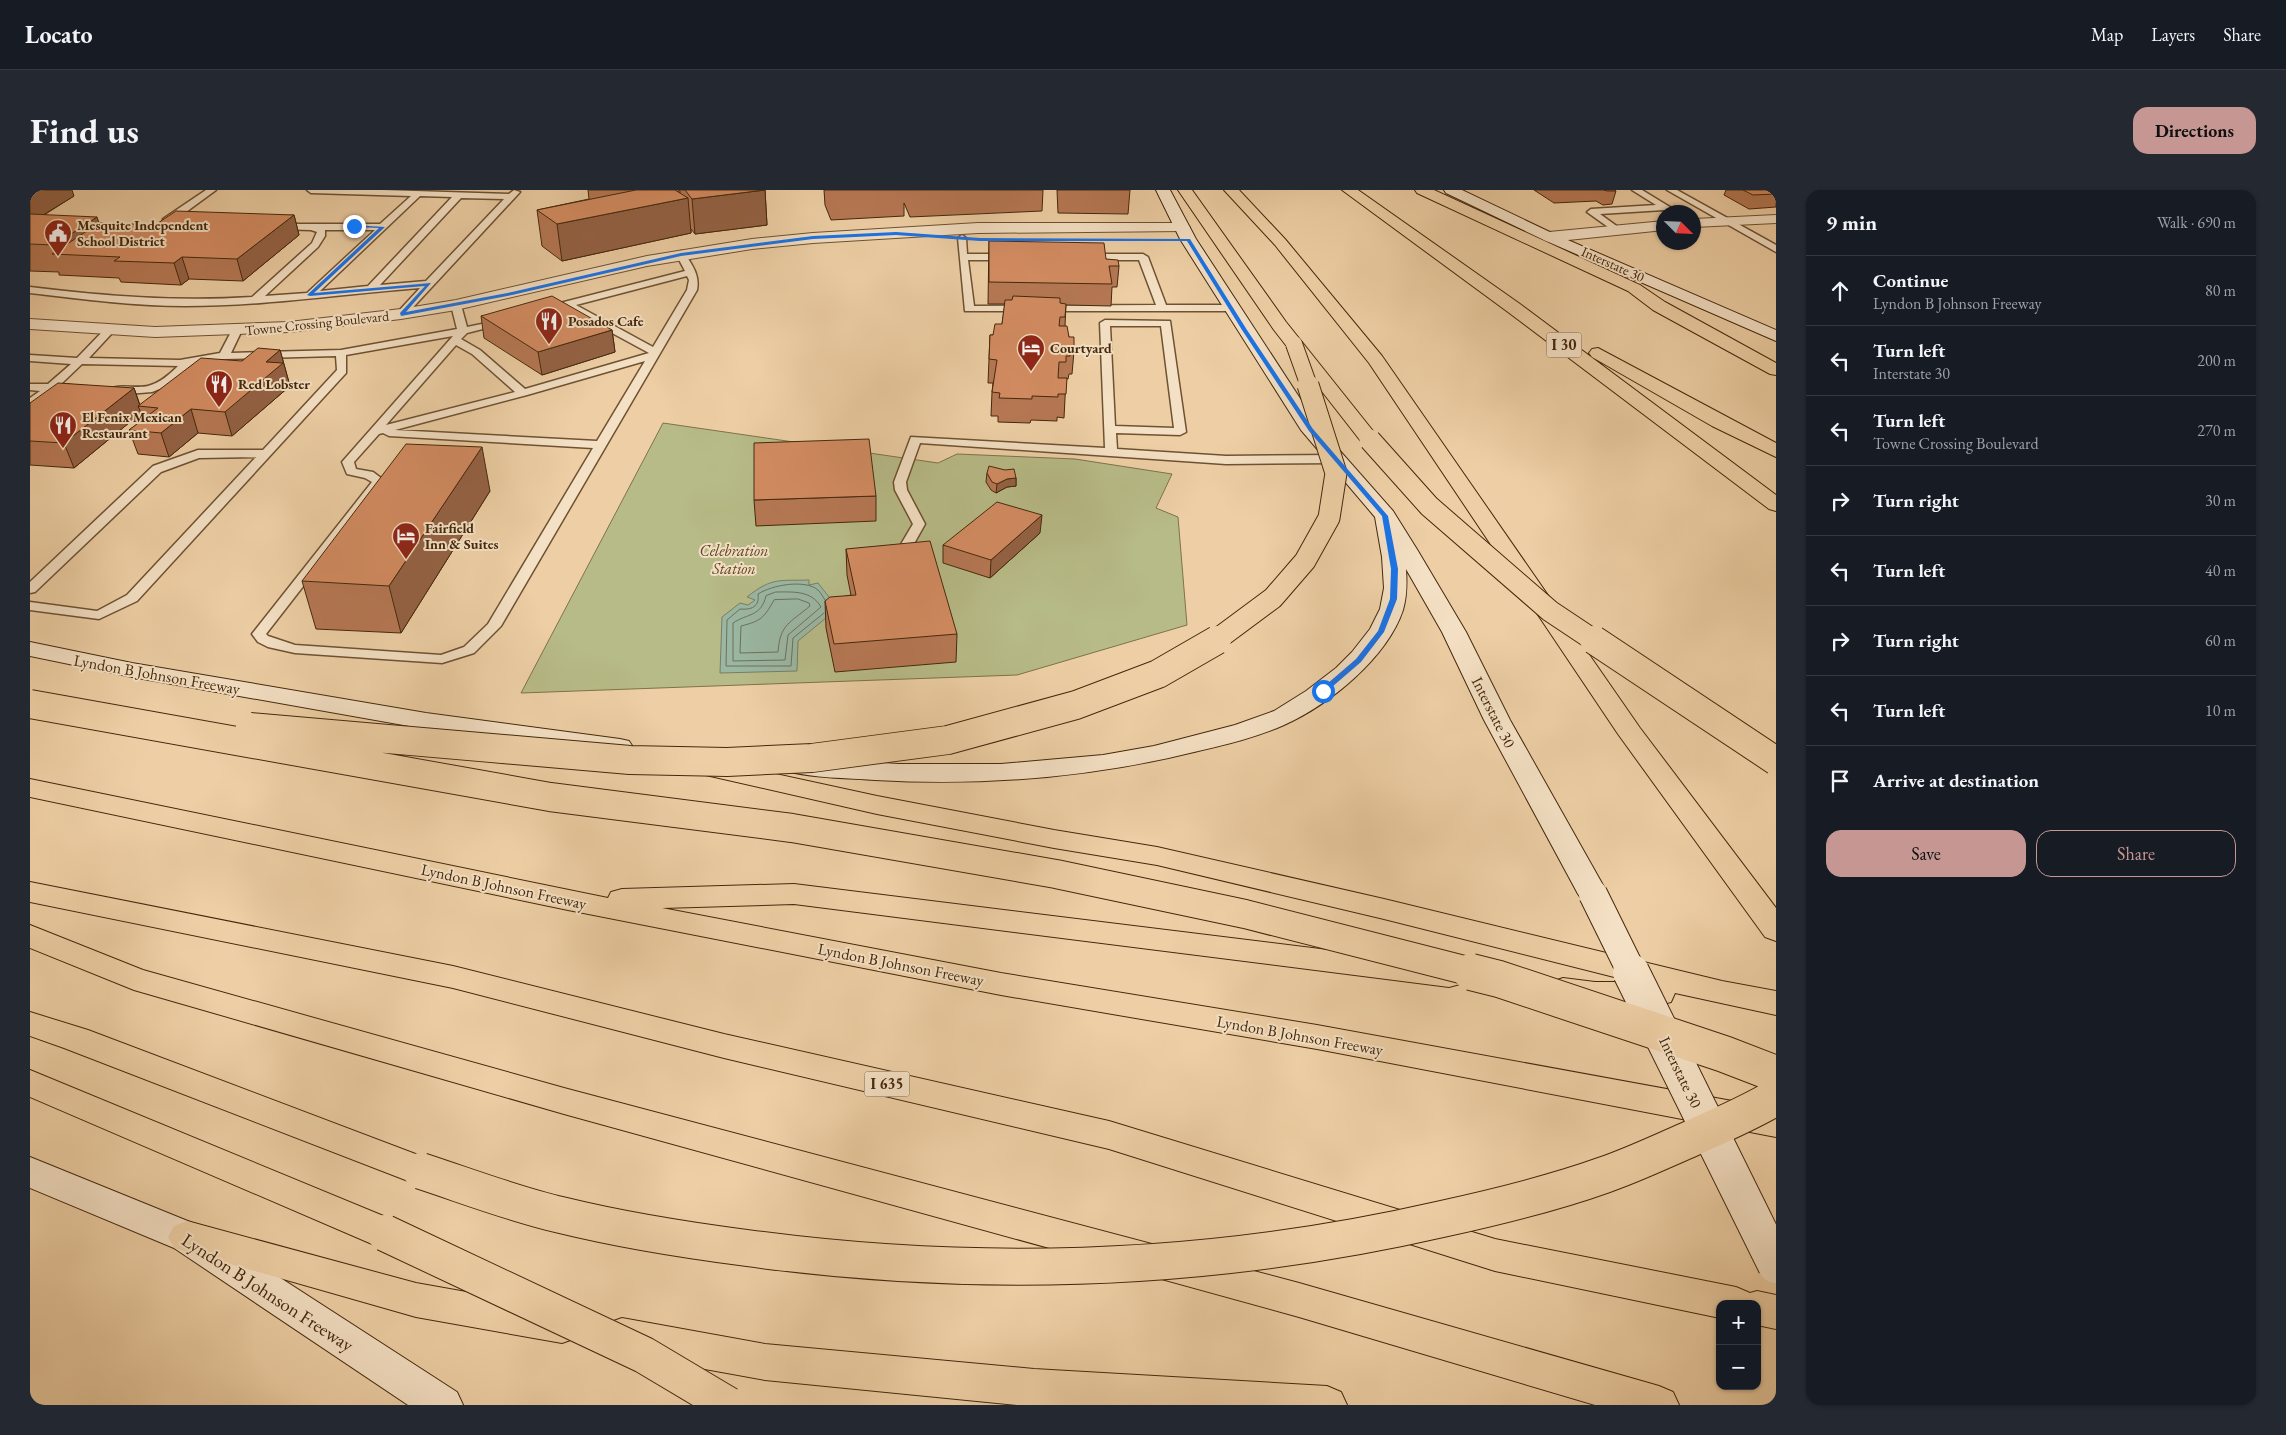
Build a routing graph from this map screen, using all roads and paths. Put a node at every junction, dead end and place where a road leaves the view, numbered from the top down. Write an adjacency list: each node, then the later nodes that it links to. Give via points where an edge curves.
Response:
1 (212, 190): 18 (lane, via 166,221)
2 (311, 190): 11 (lane)
3 (1162, 190): 25 (main road, Interstate 30)
4 (1185, 190): 54 (highway)
5 (1231, 190): 87 (highway, via 1280,242 1376,360 1631,734)
6 (1349, 190): 39 (highway, I 30)
7 (1422, 190): 36 (highway)
8 (1451, 190): 27 (main road, Interstate 30)
9 (1636, 190): 14 (lane)
10 (1671, 190): 17 (lane)
11 (418, 194): 13 (lane); 23 (lane)
12 (514, 194): 13 (lane); 35 (lane)
13 (459, 195): 37 (lane)
14 (1662, 205)
15 (1656, 208): 24 (lane, via 1591,212)
16 (1776, 219): 17 (main road)
17 (1726, 221): 19 (main road); 29 (lane)
18 (186, 222)
19 (1701, 223)
20 (264, 225): 22 (lane)
21 (1656, 226): 24 (main road)
22 (313, 227): 23 (lane); 41 (lane, via 321,231 315,245)
23 (382, 227): 40 (lane)
24 (1615, 229): 27 (main road)
25 (1186, 233): 26 (main road, Towne Crossing Boulevard, via 978,228); 28 (main road, Towne Crossing Boulevard); 44 (main road, Interstate 30)
26 (896, 234): 28 (main road, Towne Crossing Boulevard); 30 (main road, Towne Crossing Boulevard, via 813,238)
27 (1550, 237): 53 (main road, Interstate 30)
28 (962, 238): 31 (lane)
29 (1776, 249)
30 (681, 254): 34 (lane); 43 (main road, Towne Crossing Boulevard)
31 (962, 257): 32 (lane); 45 (lane, via 969,309)
32 (1019, 257)
33 (1076, 257): 45 (lane, via 1143,257)
34 (691, 272): 42 (lane); 57 (lane, via 694,280 692,290)
35 (430, 284): 37 (lane); 47 (lane)
36 (1634, 288): 55 (highway); 62 (highway, via 1659,306)
37 (371, 289): 40 (lane)
38 (30, 290): 41 (lane, via 128,301)
39 (1492, 292): 70 (highway, via 1719,422); 74 (highway, I 30)
40 (310, 295): 41 (lane)
41 (255, 300)
42 (567, 304): 46 (lane); 57 (lane)
43 (456, 305): 47 (main road, Towne Crossing Boulevard); 52 (lane)
44 (1231, 308): 45 (lane); 73 (main road, Interstate 30, via 1311,430)
45 (1162, 310)
46 (534, 313)
47 (401, 314): 51 (main road, Towne Crossing Boulevard)
48 (516, 318): 52 (lane)
49 (30, 324): 50 (main road, Towne Crossing Boulevard)
50 (109, 330): 51 (main road, Towne Crossing Boulevard); 60 (lane)
51 (237, 330): 58 (lane)
52 (459, 336): 56 (lane); 65 (lane); 68 (lane)
53 (1776, 336)
54 (1294, 344): 81 (highway, bridge, via 1336,474 1329,518 1305,562 1273,598 1220,638 1158,674 1076,705 948,740 812,758 727,762 630,760); 83 (highway, bridge, via 1382,453 1429,506 1468,541 1550,611)
55 (1776, 351)
56 (341, 353): 58 (lane); 72 (lane, via 342,371)
57 (654, 354): 65 (lane); 69 (lane)
58 (224, 356): 61 (lane)
59 (30, 358): 60 (lane)
60 (78, 361): 61 (lane); 64 (lane)
61 (189, 362): 64 (lane, via 157,388 134,391)
62 (1776, 370)
63 (30, 387): 64 (lane)
64 (51, 387): 66 (lane)
65 (523, 393): 68 (lane)
66 (30, 404)
67 (1110, 429): 67 (lane, via 1105,323 1166,323 1180,432); 71 (lane)
68 (374, 432): 69 (lane); 69 (lane, via 348,462 351,471 379,481 259,634 263,639 295,649 442,659 470,650 494,626)
69 (599, 445)
70 (1776, 451)
71 (1111, 452): 73 (lane, via 1226,460); 76 (lane, via 915,439 900,482 919,524)
72 (266, 453): 77 (lane, via 198,454 158,469); 78 (lane, via 132,598 98,615)
73 (1336, 459): 75 (main road, Interstate 30)
74 (1776, 505)
75 (1385, 516): 82 (main road, Lyndon B Johnson Freeway, via 1395,569 1394,599 1381,631 1358,661 1323,691 1281,716 1236,733 1123,760 984,774 836,769); 98 (main road, Interstate 30, bridge, via 1454,632 1497,720 1593,894)
76 (906, 546)
77 (30, 589)
78 (30, 606)
79 (30, 649): 82 (main road, Lyndon B Johnson Freeway, via 426,721)
80 (30, 704): 81 (highway, bridge)
81 (77, 712): 92 (highway, bridge, via 550,797 792,828 915,848 1245,914 1500,979)
82 (616, 746): 89 (highway, via 877,805 1157,856)
83 (1776, 761)
84 (30, 788): 86 (highway, Lyndon B Johnson Freeway)
85 (30, 892): 99 (highway, I 635, via 453,977 724,1046 1109,1135 1495,1255)
86 (568, 900): 89 (highway, via 794,894 1595,994); 95 (highway, Lyndon B Johnson Freeway, via 1001,984 1317,1038)
87 (1776, 930)
88 (30, 936): 105 (highway, via 144,982 564,1101 1299,1300)
89 (1722, 993): 90 (highway)
90 (1776, 1003)
91 (30, 1024): 94 (highway, bridge, via 421,1171 579,1220 778,1253 1015,1268 1100,1268 1200,1262 1312,1247 1421,1226 1542,1195 1623,1168)
92 (1776, 1074)
93 (30, 1083): 103 (highway, bridge, via 385,1233 644,1355)
94 (1776, 1097)
95 (1776, 1123)
96 (30, 1172): 97 (main road, Lyndon B Johnson Freeway)
97 (187, 1237): 102 (main road, Lyndon B Johnson Freeway); 104 (highway, via 416,1300 764,1362 1034,1388)
98 (1776, 1266)
99 (1716, 1300)
100 (1761, 1309): 101 (highway)
101 (1776, 1312)
102 (443, 1405)
103 (728, 1405)
104 (1327, 1405)
105 (1659, 1405)

